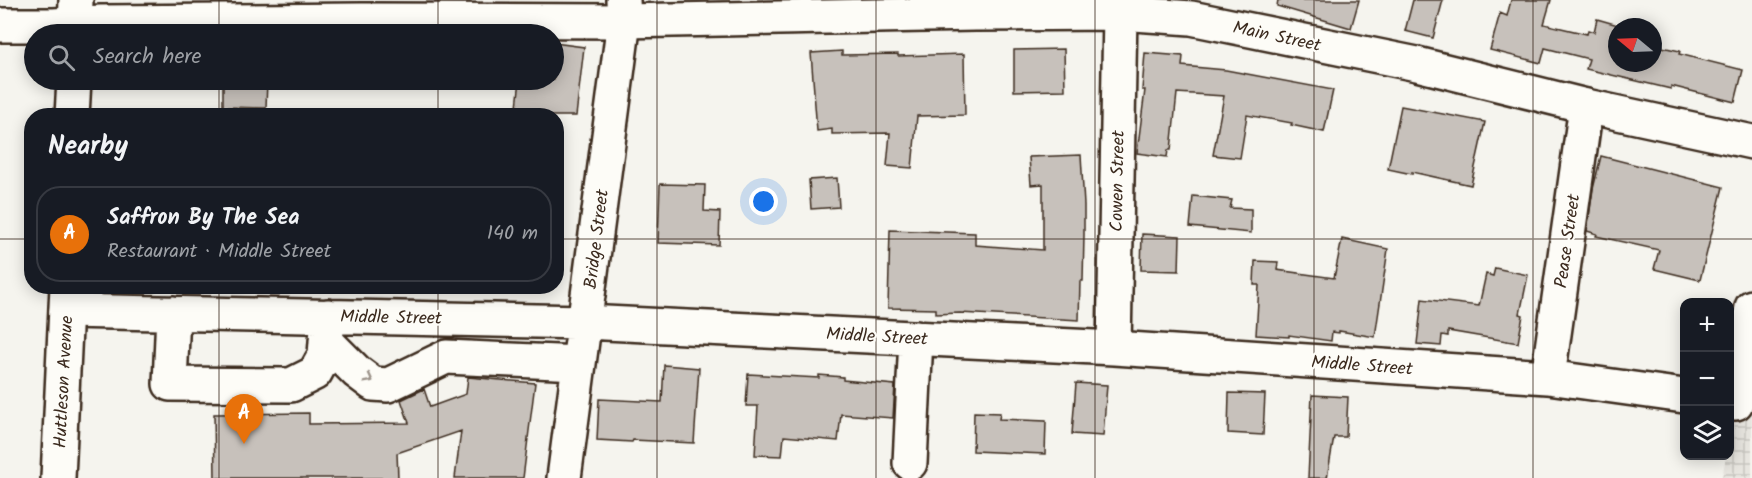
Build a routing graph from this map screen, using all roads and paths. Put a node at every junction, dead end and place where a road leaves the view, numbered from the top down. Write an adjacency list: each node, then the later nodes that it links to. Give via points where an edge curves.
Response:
1 (1012, 7): 2 (main road, Main Street); 3 (main road, Main Street)
2 (624, 11): 5 (main road, Main Street, via 362,20); 13 (main road, Bridge Street)
3 (1120, 13): 7 (main road, Main Street, via 1191,18 1417,64); 16 (main road, Cowen Street)
4 (2, 19): 5 (main road, Main Street)
5 (75, 19)
6 (73, 90): 8 (main road)
7 (1586, 106): 9 (main road, Main Street); 18 (main road, Pease Street)
8 (72, 108)
9 (1752, 142)
10 (67, 299): 12 (main road, Middle Street); 22 (main road, Huttleson Avenue)
11 (1752, 307): 20 (main road)
12 (173, 313): 14 (main road, Middle Street); 14 (main road, via 171,384 291,385 315,373 326,355)
13 (585, 322): 14 (main road, Middle Street); 15 (main road, Middle Street); 17 (main road, Bridge Street)
14 (327, 328): 17 (main road, one-way to 17, via 357,372 373,384 388,385 446,357)
15 (916, 338): 16 (main road, Middle Street); 21 (main road)
16 (1114, 348): 18 (main road, Middle Street)
17 (579, 363): 23 (main road, Bridge Street)
18 (1548, 377): 19 (main road, Middle Street)
19 (1680, 395)
20 (1739, 404)
21 (910, 463)
22 (58, 478)
23 (564, 478)

